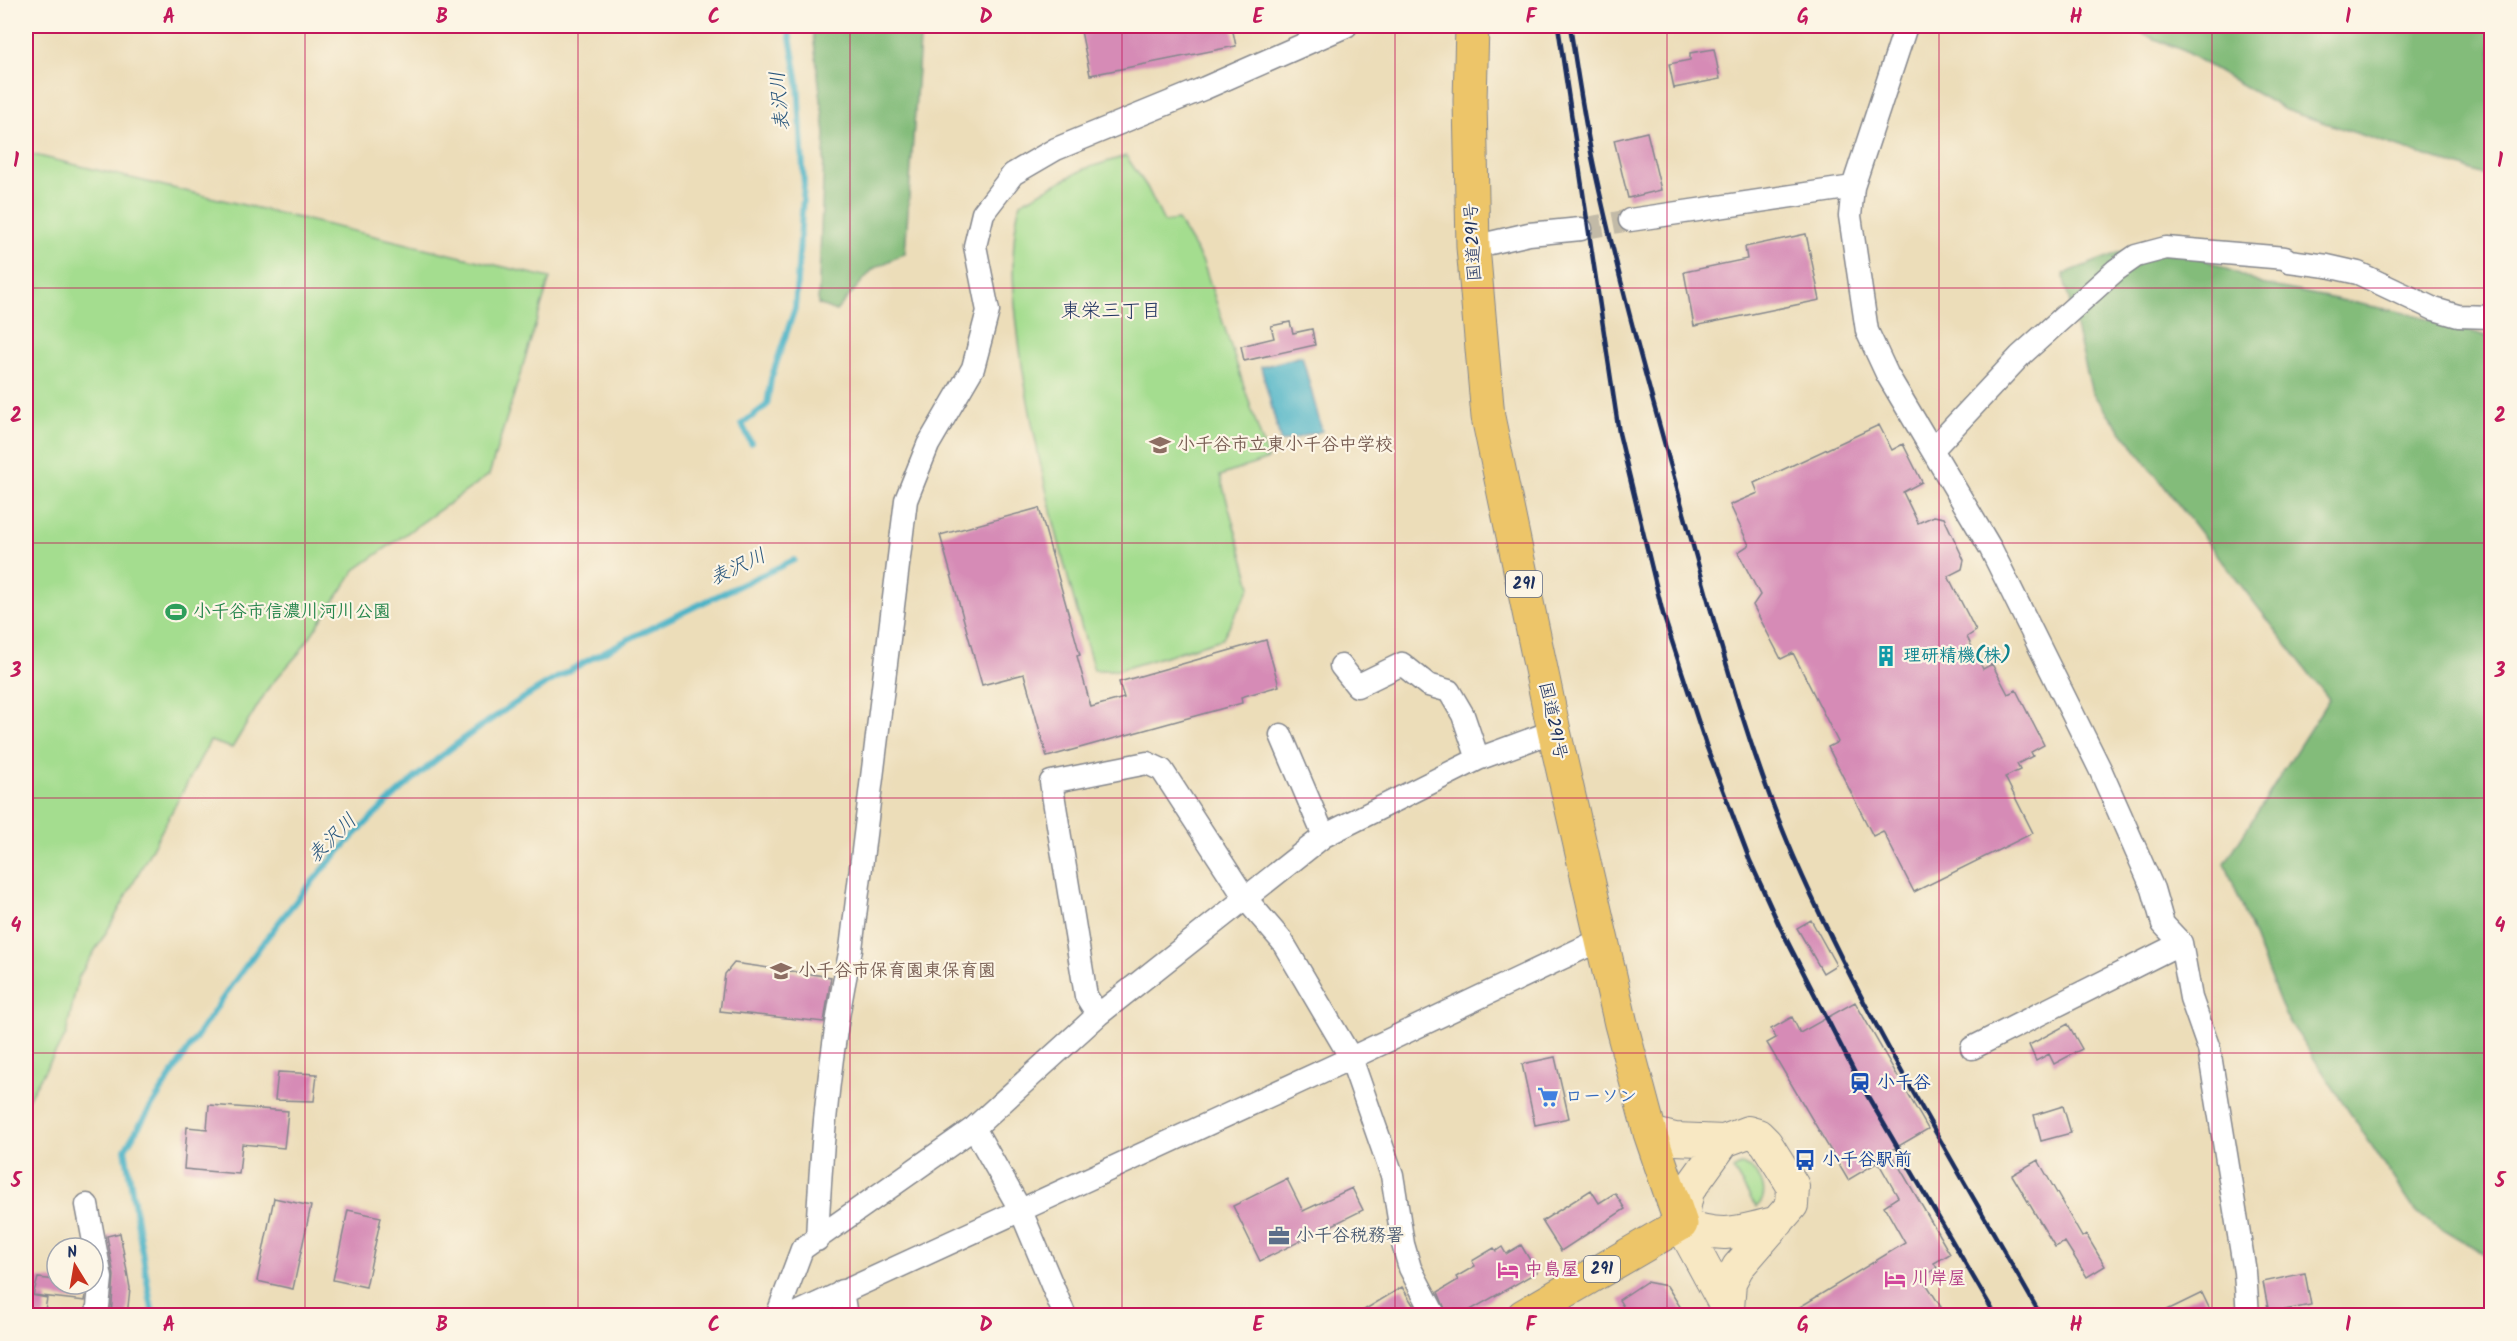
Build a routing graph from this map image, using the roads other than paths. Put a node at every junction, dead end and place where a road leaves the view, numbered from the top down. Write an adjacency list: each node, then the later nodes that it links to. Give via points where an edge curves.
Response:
1 (1346, 26): 28 (street, via 1056,149 1013,174 982,213 975,246 988,311 973,368 927,445 906,500 852,949 827,1114)
2 (1472, 26): 7 (highway, 国道291号 / 291)
3 (1906, 26): 4 (street)
4 (1853, 187): 5 (street); 9 (street, via 1850,216 1867,331 1887,374)
5 (1630, 220)
6 (1581, 229): 7 (street, via 1529,234)
7 (1473, 247): 11 (highway, 国道291号 / 291, via 1488,417)
8 (2492, 317): 9 (street, via 2458,316 2434,309 2358,273 2327,266 2285,258 2166,248 2136,256 2116,270 2020,356)
9 (1933, 449): 17 (street, via 1991,549 2100,769 2153,889 2163,924)
10 (1341, 666): 13 (street, via 1357,686 1402,664 1428,685 1449,691 1463,715)
11 (1554, 731): 13 (street); 16 (highway, 国道291号 / 291)
12 (1281, 735): 14 (street)
13 (1478, 759): 14 (street)
14 (1324, 836): 15 (street)
15 (1245, 898): 18 (street); 18 (street, via 1162,770 1147,764 1051,782 1086,996); 20 (street, via 1282,941)
16 (1602, 939): 20 (street); 22 (highway, 国道291号 / 291)
17 (2181, 942): 19 (street); 38 (street, via 2192,998 2209,1049 2245,1272)
18 (1098, 1015): 21 (street)
19 (1972, 1048)
20 (1351, 1059): 25 (street); 36 (street, via 1392,1175 1402,1244)
21 (974, 1128): 25 (street); 28 (street)
22 (1650, 1133): 23 (street, via 1674,1139); 27 (highway, 国道291号 / 291)
23 (1724, 1141): 26 (street, via 1748,1132 1766,1143 1793,1186 1792,1205); 27 (street, via 1688,1191)
24 (87, 1205): 31 (street, via 101,1278)
25 (1021, 1210): 29 (street); 35 (street)
26 (1778, 1222): 27 (street, via 1723,1234 1708,1234); 30 (street, via 1738,1267 1730,1282)
27 (1681, 1224): 30 (street); 37 (highway, 291)
28 (817, 1240): 32 (street, via 802,1249)
29 (842, 1291): 33 (street); 34 (street)
30 (1730, 1312)
31 (97, 1316)
32 (777, 1316)
33 (791, 1316)
34 (846, 1316)
35 (1065, 1316)
36 (1434, 1316)
37 (1523, 1316)
38 (2248, 1316)

